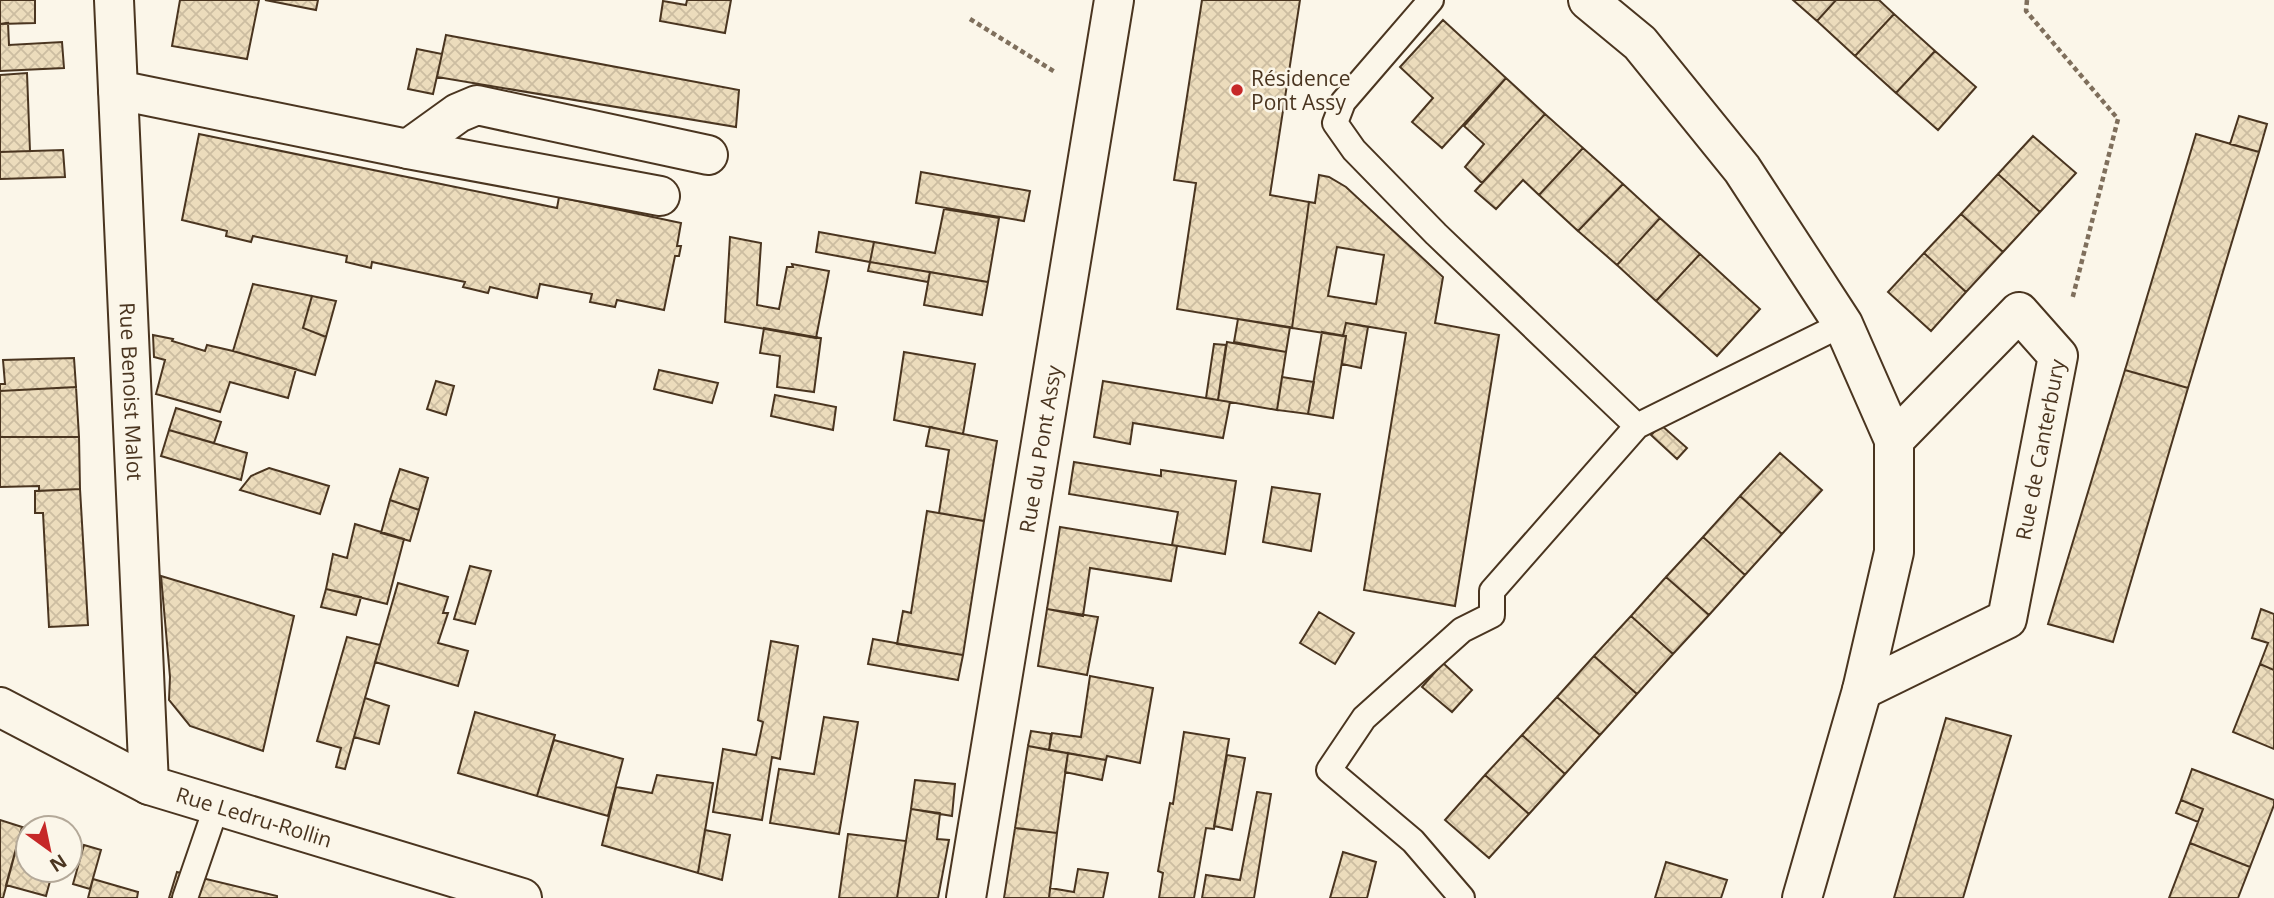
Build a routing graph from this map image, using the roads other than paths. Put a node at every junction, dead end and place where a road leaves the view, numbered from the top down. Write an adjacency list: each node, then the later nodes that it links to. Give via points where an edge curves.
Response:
1 (114, 0): 5 (street, Rue Benoist Malot)
2 (1114, 0): 18 (street, Rue du Pont Assy)
3 (1431, 0): 10 (lane, via 1343,102 1335,123 1354,150 1436,234)
4 (1588, 0): 9 (street, via 1640,43 1742,169)
5 (118, 90): 6 (street); 14 (street, Rue Benoist Malot)
6 (408, 149): 7 (street, via 477,104); 8 (street)
7 (708, 155)
8 (660, 196)
9 (1843, 324): 10 (lane); 11 (street)
10 (1637, 426): 19 (lane, via 1492,591 1492,615 1462,630 1364,718 1329,770 1413,841)
11 (1894, 440): 12 (street, via 1894,552); 12 (street, Rue de Canterbury, via 2019,312 2058,356 2007,619)
12 (1863, 690): 20 (street)
13 (0, 707): 14 (street, Rue Ledru-Rollin)
14 (149, 785): 15 (street, Rue Ledru-Rollin)
15 (217, 805): 16 (lane); 17 (street, Rue Ledru-Rollin)
16 (185, 898)
17 (522, 898)
18 (966, 898)
19 (1462, 898)
20 (1802, 898)

